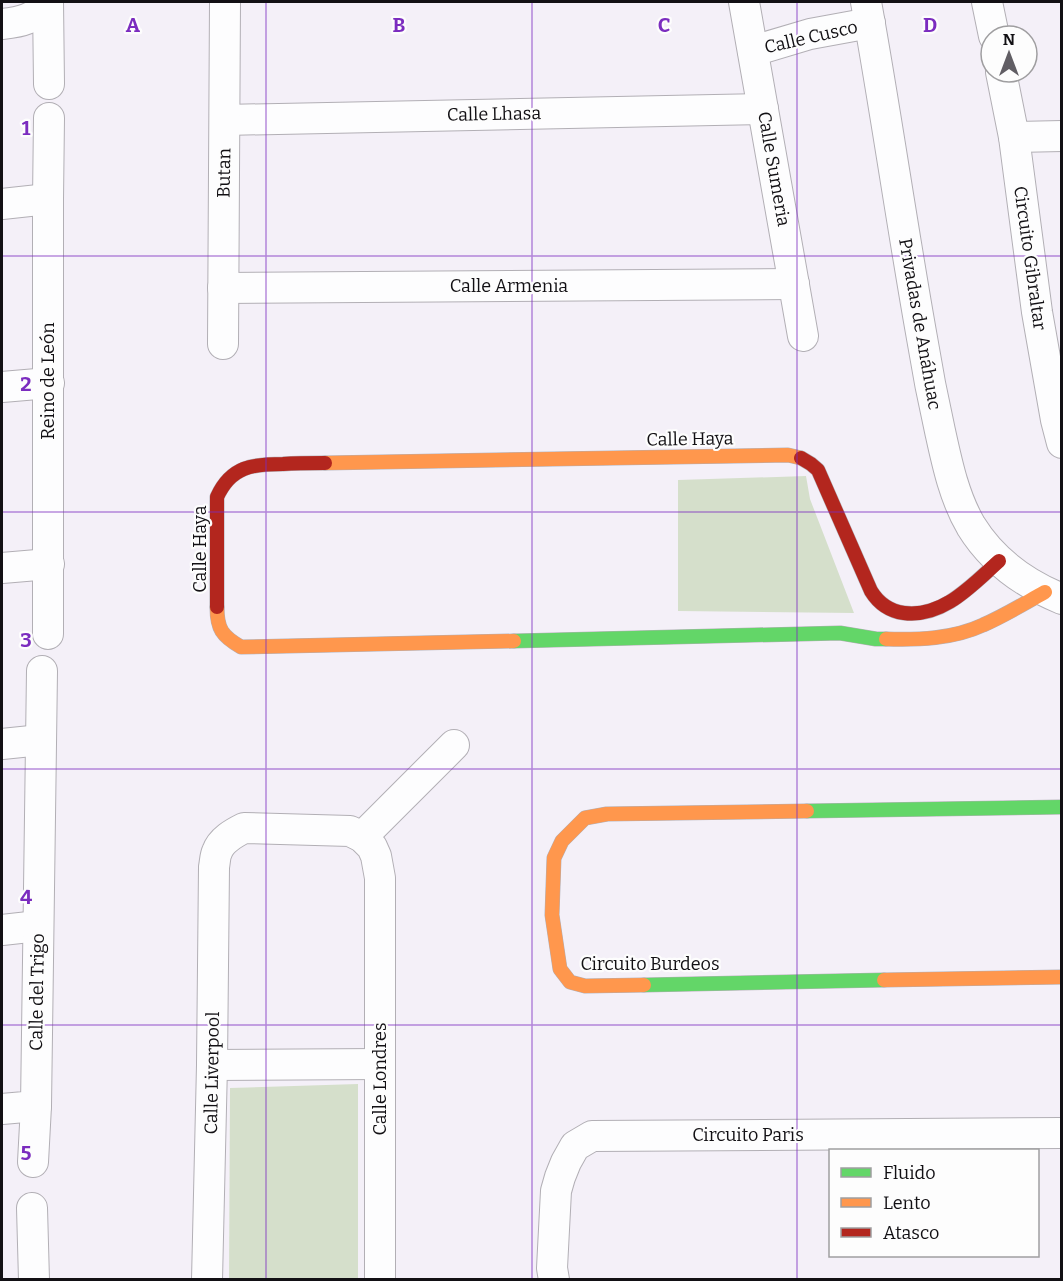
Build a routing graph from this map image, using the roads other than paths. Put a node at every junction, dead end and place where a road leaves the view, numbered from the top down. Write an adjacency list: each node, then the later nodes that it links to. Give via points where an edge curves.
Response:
1 (48, 2): 6 (street, via 31,17); 9 (street)
2 (225, 2): 13 (street, Butan)
3 (744, 2): 8 (street, Calle Sumeria)
4 (987, 2): 7 (street)
5 (868, 12): 8 (street, Calle Cusco); 26 (street, Privadas de Anáhuac, via 944,448 954,489 970,524)
6 (2, 24)
7 (992, 24)
8 (753, 51): 11 (street, Calle Sumeria)
9 (50, 84)
10 (1003, 84): 15 (street, Circuito Gibraltar)
11 (763, 109): 13 (street, Calle Lhasa); 18 (street, Calle Sumeria)
12 (49, 118): 16 (street, Reino de León)
13 (225, 120): 19 (street, Butan)
14 (1062, 136): 15 (street)
15 (1014, 137): 20 (street, Circuito Gibraltar)
16 (48, 199): 17 (street); 23 (street, Reino de León)
17 (2, 204)
18 (794, 284): 19 (street, Calle Armenia); 21 (street, Calle Sumeria)
19 (224, 288): 22 (street, Butan)
20 (1049, 312): 25 (street, Circuito Gibraltar, via 1056,420)
21 (803, 336)
22 (224, 344)
23 (49, 383): 24 (street); 27 (street, Reino de León)
24 (2, 387)
25 (1062, 443)
26 (999, 561): 29 (street, Privadas de Anáhuac); 29 (street, Calle Haya, via 943,607 904,614 885,608 871,591 818,470 804,458 788,455 257,464 229,478 218,497 218,621 229,640 241,647 840,633 912,640 982,626)
27 (49, 564): 28 (street); 30 (street, Reino de León)
28 (2, 568)
29 (1053, 595)
30 (48, 634)
31 (42, 671): 32 (street, Calle del Trigo)
32 (41, 740): 33 (street); 37 (street, Calle del Trigo)
33 (2, 744)
34 (454, 745): 36 (street)
35 (1062, 807): 39 (street, Circuito Burdeos, via 619,814 585,818 562,841 554,858 552,890 560,969 570,982 585,986)
36 (362, 837): 40 (street, Calle Londres, via 376,856 380,878); 41 (street, Calle Liverpool, via 350,831 244,828 217,850)
37 (38, 926): 38 (street); 42 (street, Calle del Trigo)
38 (2, 930)
39 (1062, 977)
40 (380, 1064): 41 (street); 49 (street, Calle Londres)
41 (212, 1065): 48 (street, Calle Liverpool)
42 (36, 1106): 43 (street); 45 (street, Calle del Trigo)
43 (2, 1109)
44 (1062, 1133): 50 (street, Circuito Paris, via 592,1136 575,1146 556,1191)
45 (33, 1162)
46 (32, 1208): 47 (street)
47 (34, 1280)
48 (207, 1280)
49 (380, 1280)
50 (554, 1280)

